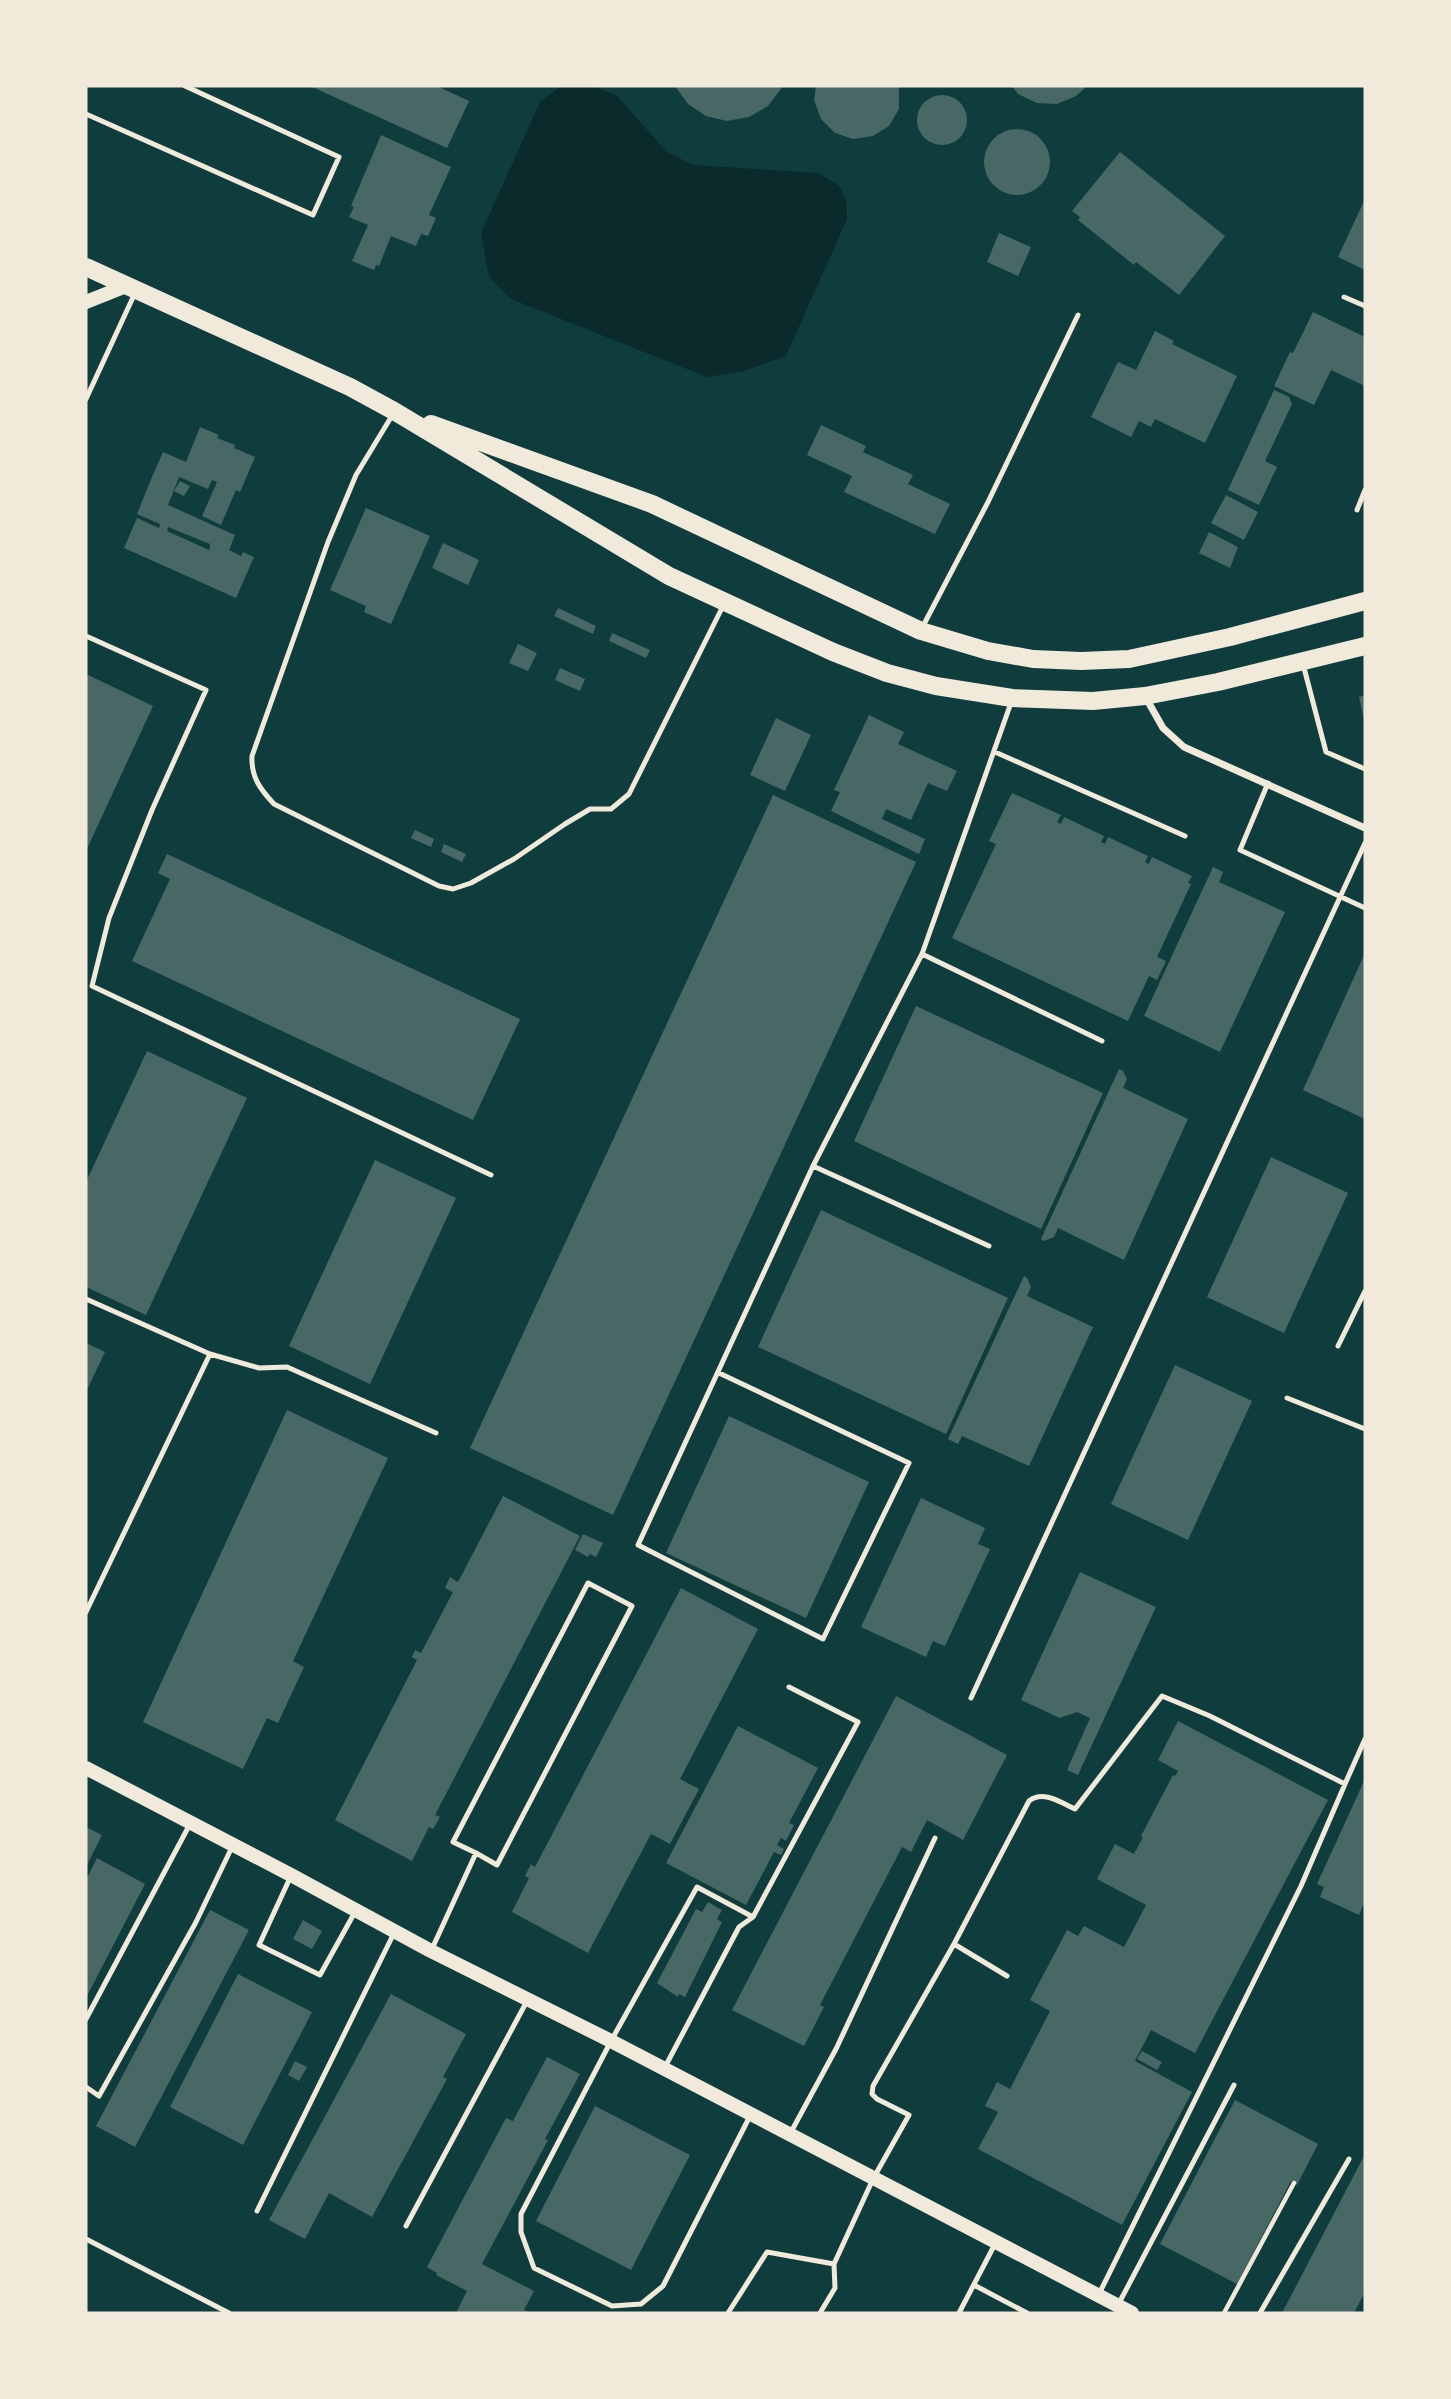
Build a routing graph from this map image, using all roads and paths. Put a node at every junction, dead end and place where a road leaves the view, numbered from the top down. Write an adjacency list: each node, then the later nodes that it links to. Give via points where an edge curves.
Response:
1 (185, 86): 2 (lane, via 339,157 313,215)
2 (86, 114)
3 (86, 267): 4 (main road)
4 (131, 288): 6 (main road); 9 (lane); 10 (main road)
5 (1344, 297): 7 (lane)
6 (86, 302)
7 (1365, 306)
8 (1078, 315): 15 (lane)
9 (86, 400)
10 (394, 411): 14 (main road, via 669,576); 14 (lane, via 351,486 252,756 251,771 274,804 439,886 453,889 471,883 590,809 611,808 629,794); 15 (main road, via 652,504)
11 (1365, 490): 12 (lane)
12 (1357, 510)
13 (1365, 601): 15 (main road, via 1129,659 1033,659)
14 (725, 602): 20 (main road, via 887,673)
15 (921, 631)
16 (86, 636): 32 (lane, via 205,690 109,918 92,986)
17 (1365, 646): 18 (main road)
18 (1303, 661): 19 (main road); 22 (lane, via 1326,752)
19 (1145, 696): 20 (main road, via 1093,701); 23 (street, via 1163,728 1184,747)
20 (1012, 698): 21 (lane)
21 (995, 752): 25 (lane); 29 (lane)
22 (1365, 769)
23 (1268, 783): 24 (street); 27 (lane, via 1240,850)
24 (1365, 828)
25 (1185, 836)
26 (1365, 843): 27 (lane)
27 (1340, 897): 28 (lane); 44 (lane)
28 (1365, 908)
29 (922, 954): 30 (lane); 31 (lane)
30 (1101, 1041)
31 (813, 1166): 33 (lane); 38 (lane)
32 (491, 1175)
33 (989, 1246)
34 (1365, 1291): 36 (lane)
35 (86, 1299): 37 (lane)
36 (1338, 1346)
37 (210, 1354): 41 (lane, via 259,1368 287,1367); 42 (lane)
38 (719, 1373): 38 (lane, via 909,1463 823,1639 638,1545)
39 (1287, 1398): 40 (lane)
40 (1365, 1429)
41 (436, 1433)
42 (86, 1612)
43 (789, 1687): 54 (lane, via 858,1722)
44 (971, 1698)
45 (1365, 1739): 47 (lane)
46 (86, 1768): 48 (main road)
47 (1345, 1784): 56 (lane, via 1162,1696 1075,1809 1045,1796 1029,1801); 76 (lane, via 1301,1886)
48 (190, 1823): 50 (main road); 60 (lane)
49 (935, 1838): 66 (lane, via 836,2049)
50 (233, 1845): 52 (main road); 64 (lane, via 196,1922 99,2096)
51 (476, 1853): 51 (lane, via 497,1865 632,1606 588,1583 453,1842); 57 (lane)
52 (291, 1875): 53 (main road); 53 (lane, via 259,1945 320,1975)
53 (357, 1910): 55 (main road)
54 (753, 1917): 61 (lane, via 697,1887); 62 (lane, via 739,1927)
55 (395, 1931): 57 (main road); 70 (lane)
56 (954, 1944): 58 (lane); 68 (lane, via 873,2087 877,2099 909,2115)
57 (431, 1951): 59 (main road)
58 (1007, 1976)
59 (528, 2000): 61 (main road); 71 (lane)
60 (86, 2019)
61 (611, 2041): 62 (main road); 65 (lane, via 521,2214 521,2232 534,2268 612,2306 641,2304 663,2286)
62 (664, 2070): 65 (main road)
63 (1234, 2085): 77 (lane)
64 (86, 2087)
65 (750, 2114): 66 (main road)
66 (790, 2135): 68 (main road)
67 (1349, 2159): 85 (lane)
68 (873, 2179): 73 (main road); 74 (lane)
69 (1294, 2183): 84 (path)
70 (257, 2211)
71 (406, 2226)
72 (86, 2239): 78 (lane)
73 (997, 2242): 75 (lane); 76 (main road)
74 (834, 2264): 79 (lane, via 766,2252); 80 (lane, via 835,2288)
75 (974, 2285): 81 (lane); 82 (lane)
76 (1098, 2295): 77 (main road)
77 (1118, 2305): 83 (main road)
78 (229, 2313)
79 (728, 2313)
80 (820, 2313)
81 (959, 2313)
82 (1027, 2313)
83 (1132, 2313)
84 (1224, 2313)
85 (1260, 2313)

